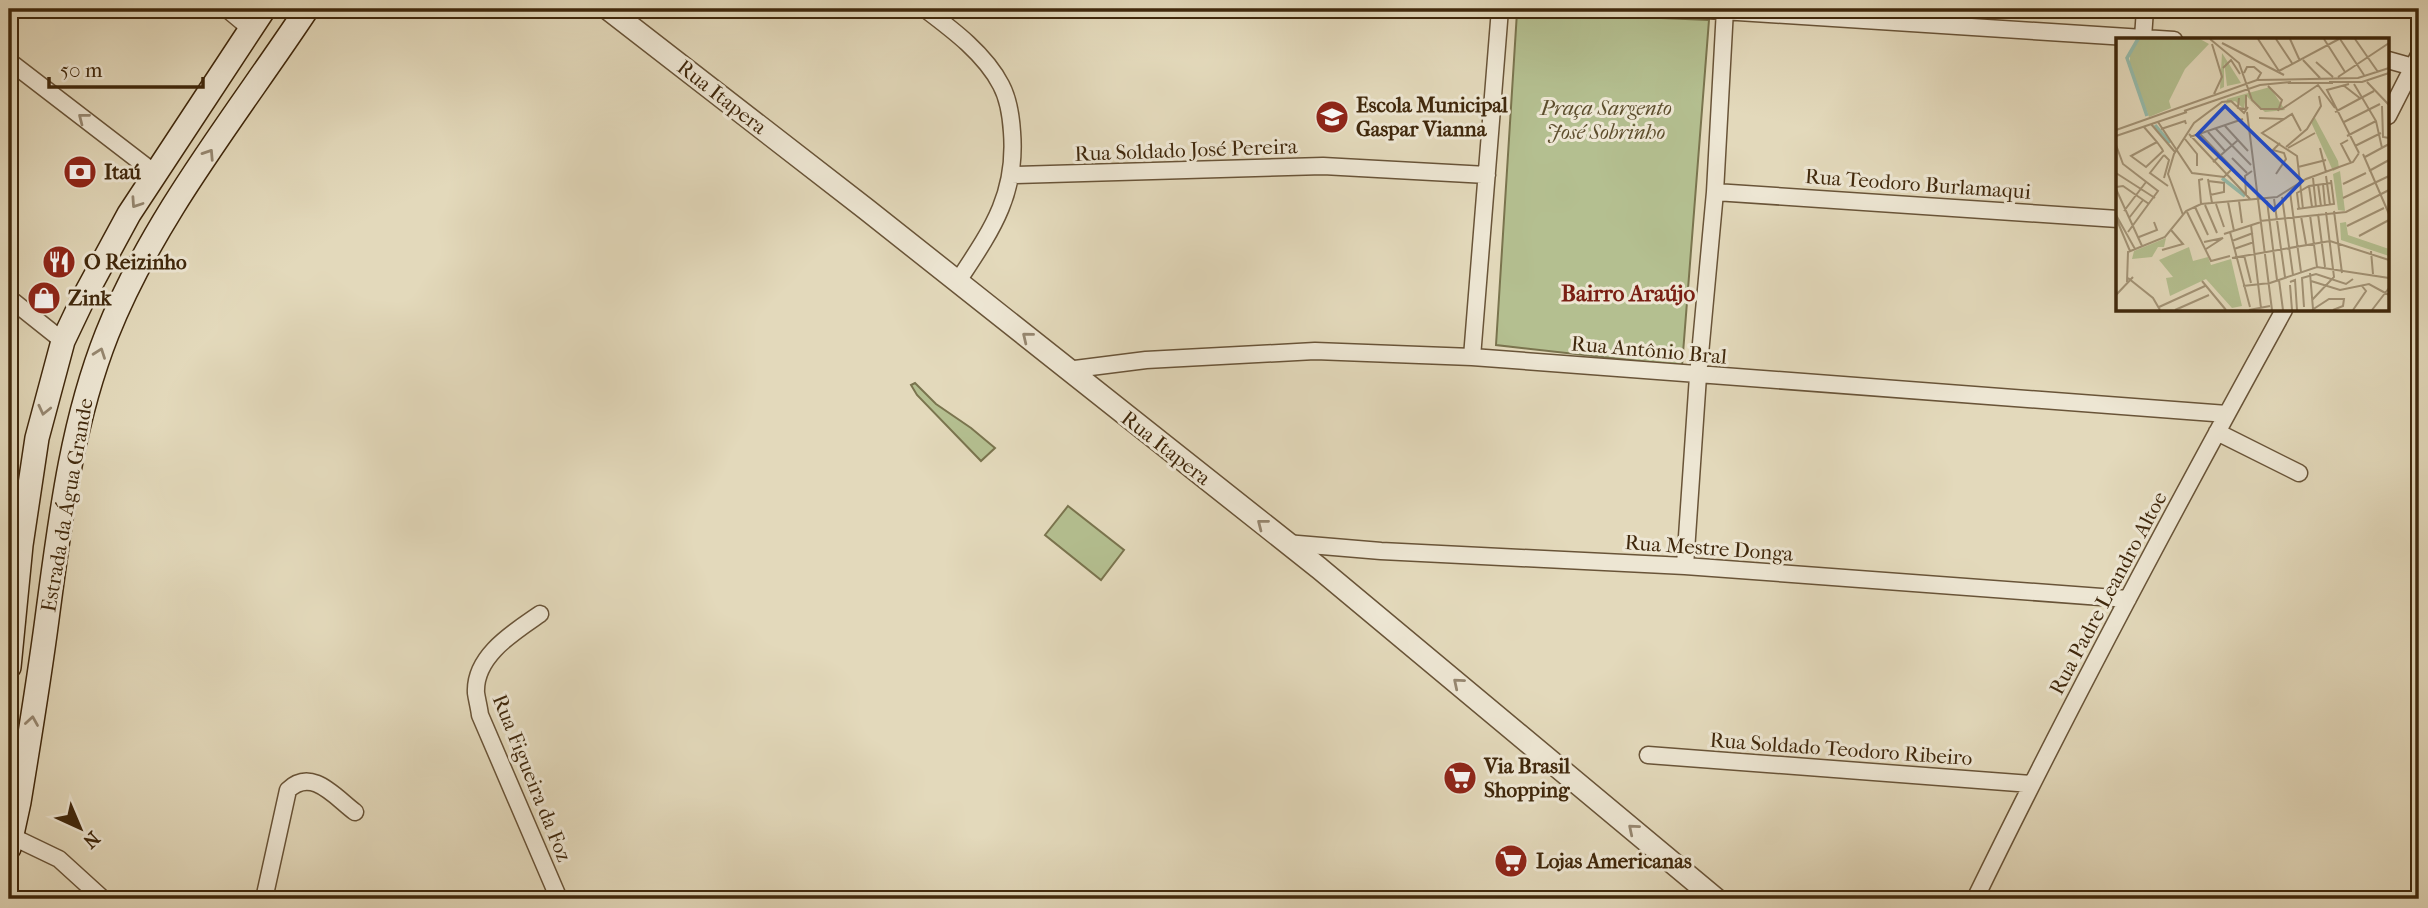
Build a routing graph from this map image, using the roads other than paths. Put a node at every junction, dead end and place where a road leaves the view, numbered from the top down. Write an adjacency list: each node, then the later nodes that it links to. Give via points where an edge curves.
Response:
1 (227, 9): 10 (street)
2 (264, 9): 10 (main road, Estrada da Água Grande)
3 (307, 9): 40 (main road, Estrada da Água Grande, one-way to 3, via 62,511 88,387 108,332 155,236)
4 (608, 9): 21 (street, Rua Itapera)
5 (1500, 9): 18 (street)
6 (1691, 9): 8 (street)
7 (2145, 9): 11 (street)
8 (1725, 10): 11 (street); 19 (street)
9 (934, 11): 17 (street, via 1001,84 1011,118)
10 (251, 29): 16 (main road, Estrada da Água Grande)
11 (2143, 38)
12 (2390, 60): 14 (street)
13 (9, 61): 16 (street, one-way to 13)
14 (2416, 61): 15 (street)
15 (2390, 112)
16 (156, 174): 24 (main road, Estrada da Água Grande, one-way to 24, via 129,214)
17 (1012, 175): 18 (street, Rua Soldado José Pereira, via 1323,166); 21 (street, via 993,226)
18 (1488, 175): 25 (street)
19 (1715, 192): 20 (street, Rua Teodoro Burlamaqui); 27 (street)
20 (2116, 219)
21 (958, 281): 26 (street, Rua Itapera, one-way to 21)
22 (9, 298): 24 (street)
23 (2283, 312): 28 (street, Rua Padre Leandro Altoe)
24 (63, 341): 31 (main road, Estrada da Água Grande, one-way to 31)
25 (1472, 357): 26 (street, Rua Antônio Bral, via 1315,351 1146,360); 27 (street, Rua Antônio Bral)
26 (1067, 370): 32 (street, Rua Itapera, one-way to 26)
27 (1698, 376): 28 (street, Rua Antônio Bral); 33 (street)
28 (2227, 414): 29 (street, Rua Padre Leandro Altoe)
29 (2217, 432): 30 (street); 34 (street, Rua Padre Leandro Altoe)
30 (2298, 473)
31 (15, 540): 36 (main road, Estrada da Água Grande)
32 (1286, 543): 33 (street, Rua Mestre Donga); 44 (street, Rua Itapera, one-way to 32)
33 (1685, 566): 34 (street, Rua Mestre Donga)
34 (2129, 599): 38 (street, Rua Padre Leandro Altoe)
35 (540, 614): 43 (street, Rua Figueira da Foz, via 502,641 480,669 476,690 480,715)
36 (9, 667)
37 (1648, 755): 38 (street, Rua Soldado Teodoro Ribeiro)
38 (2031, 785): 45 (street, Rua Padre Leandro Altoe)
39 (355, 812): 42 (street, via 316,782 296,782 288,790)
40 (10, 840): 41 (street, via 59,859)
41 (103, 899)
42 (264, 899)
43 (559, 899)
44 (1716, 899)
45 (1975, 899)

